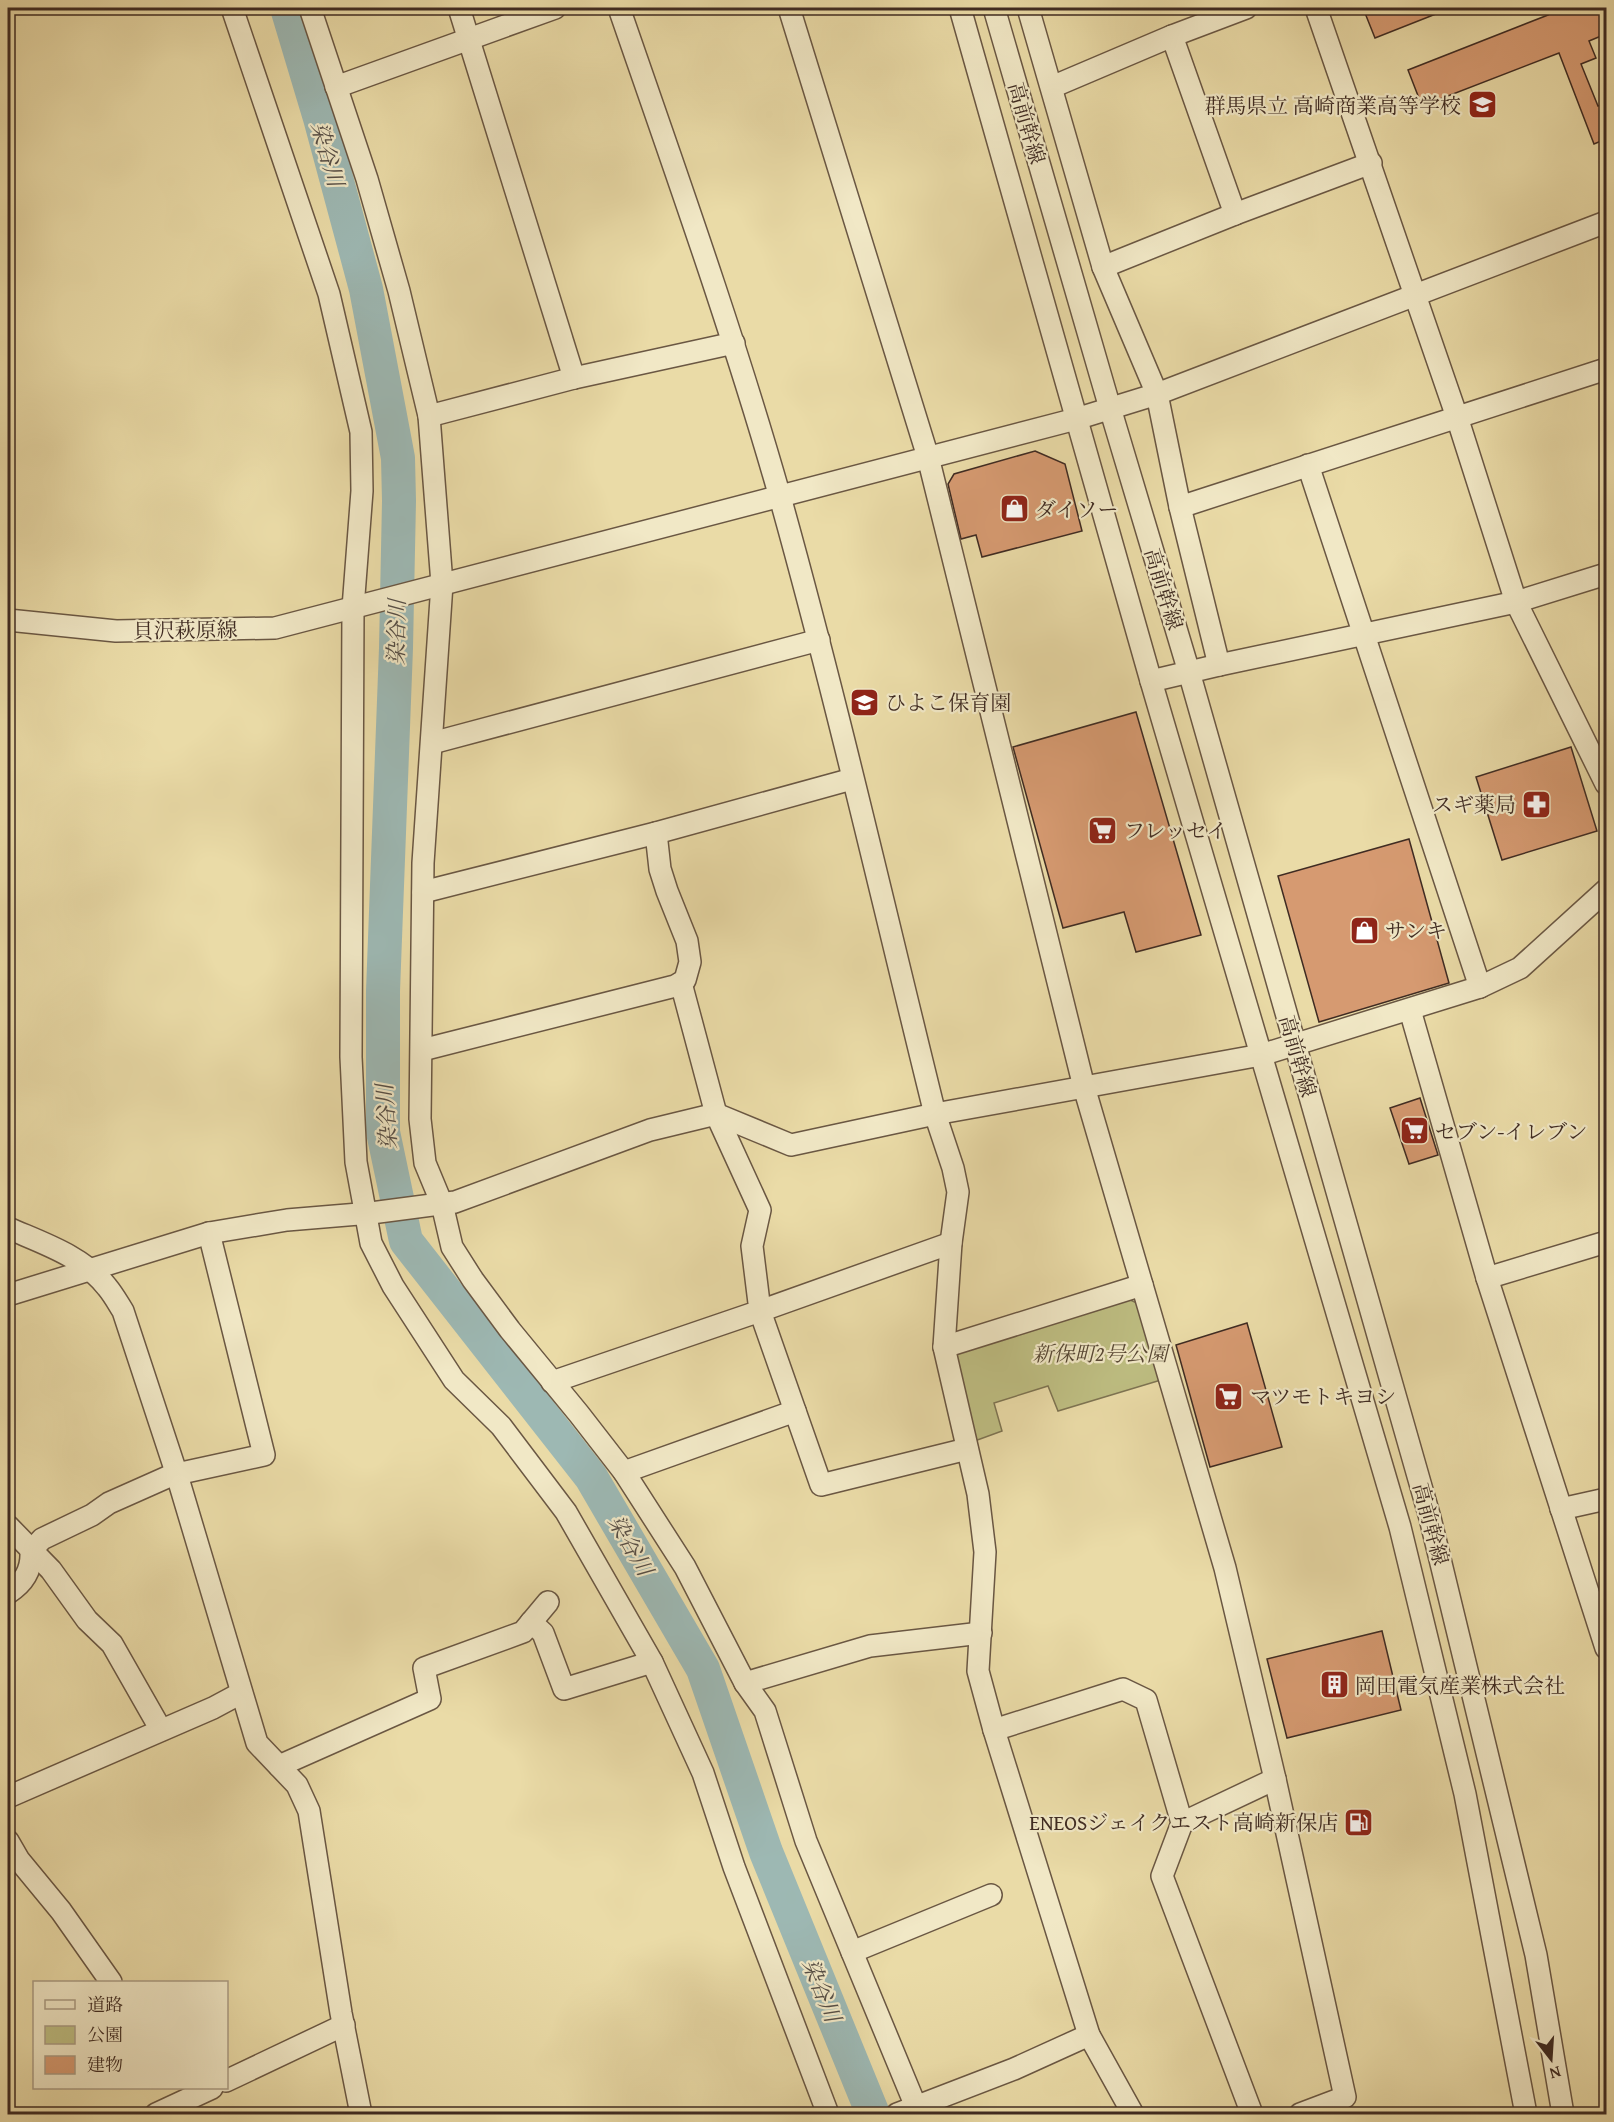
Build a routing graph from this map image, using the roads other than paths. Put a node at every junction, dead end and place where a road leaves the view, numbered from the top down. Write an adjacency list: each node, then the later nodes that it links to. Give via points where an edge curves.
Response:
1 (232, 8): 37 (street, via 329,294 361,432)
2 (310, 8): 15 (street)
3 (459, 8): 14 (street)
4 (555, 8): 14 (street)
5 (620, 8): 22 (street)
6 (789, 8): 30 (street)
7 (960, 8): 29 (street, 高前幹線)
8 (994, 8): 26 (street, 高前幹線)
9 (1028, 8): 16 (street)
10 (1246, 8): 12 (street)
11 (1316, 8): 17 (street)
12 (1207, 15): 13 (street)
13 (1172, 36): 16 (street); 18 (street)
14 (470, 38): 15 (street); 24 (street)
15 (336, 87): 27 (street, via 396,280)
16 (1052, 87): 20 (street)
17 (1371, 164): 18 (street); 21 (street)
18 (1235, 214): 20 (street)
19 (1606, 222): 21 (street, 貝沢萩原線)
20 (1103, 267): 25 (street)
21 (1415, 296): 25 (street, 貝沢萩原線); 28 (street)
22 (734, 343): 24 (street); 32 (street)
23 (1606, 369): 28 (street)
24 (574, 378): 27 (street)
25 (1157, 394): 26 (street, 貝沢萩原線); 33 (street)
26 (1110, 408): 29 (street, 貝沢萩原線); 42 (street, 高前幹線)
27 (429, 416): 35 (street)
28 (1457, 417): 31 (street); 36 (street)
29 (1076, 419): 30 (street, 貝沢萩原線); 43 (street, 高前幹線)
30 (928, 457): 32 (street, 貝沢萩原線); 56 (street)
31 (1308, 465): 33 (street); 39 (street)
32 (780, 496): 35 (street, 貝沢萩原線); 40 (street)
33 (1180, 507): 41 (street)
34 (1606, 574): 36 (street)
35 (438, 585): 37 (street, 貝沢萩原線); 44 (street)
36 (1516, 602): 39 (street); 46 (street)
37 (357, 607): 38 (street, 貝沢萩原線, via 275,628 116,630); 60 (street, via 351,1056 356,1162)
38 (8, 620)
39 (1365, 635): 41 (street); 51 (street)
40 (819, 640): 44 (street); 45 (street)
41 (1220, 665): 42 (street)
42 (1189, 672): 43 (street); 53 (street, 高前幹線)
43 (1151, 681): 55 (street, 高前幹線)
44 (432, 743): 49 (street)
45 (852, 779): 47 (street); 58 (street)
46 (1606, 784)
47 (656, 833): 49 (street); 50 (street, via 663,880 687,941 690,962)
48 (1606, 891): 51 (street, via 1520,968)
49 (423, 892): 54 (street)
50 (681, 982): 54 (street); 57 (street)
51 (1480, 987): 52 (street)
52 (1410, 1010): 53 (street); 66 (street)
53 (1294, 1045): 55 (street); 110 (street, 高前幹線, via 1430,1518 1536,1955)
54 (422, 1050): 59 (street, via 420,1119 425,1163)
55 (1261, 1055): 56 (street); 109 (street, 高前幹線, via 1400,1527 1465,1794)
56 (1084, 1087): 58 (street); 67 (street)
57 (716, 1114): 58 (street, via 791,1145); 59 (street, via 650,1130); 69 (street, via 760,1210 752,1246)
58 (935, 1114): 64 (street, via 958,1192)
59 (442, 1204): 60 (street); 71 (street, via 452,1246 473,1280)
60 (364, 1213): 62 (street); 85 (street, via 370,1243 415,1322 454,1380 501,1426 566,1512)
61 (8, 1228): 65 (street, via 56,1248)
62 (209, 1233): 65 (street); 75 (street, via 264,1455)
63 (1606, 1242): 66 (street)
64 (951, 1243): 69 (street); 70 (street)
65 (89, 1269): 68 (street); 75 (street, via 123,1311)
66 (1486, 1278): 77 (street)
67 (1143, 1285): 70 (street); 91 (street, via 1225,1568)
68 (8, 1295)
69 (760, 1311): 71 (street); 72 (street)
70 (944, 1347): 73 (street)
71 (552, 1382): 74 (street)
72 (795, 1411): 73 (street, via 821,1485); 74 (street)
73 (968, 1449): 83 (street, via 985,1552)
74 (624, 1472): 86 (street, via 685,1567)
75 (177, 1475): 79 (street, via 108,1503 42,1539); 87 (street)
76 (1606, 1498): 77 (street)
77 (1561, 1509): 84 (street)
78 (8, 1526): 79 (street)
79 (30, 1551): 80 (street, via 32,1564 24,1580); 88 (street, via 51,1570 87,1620 111,1644)
80 (8, 1593)
81 (548, 1602): 82 (street)
82 (531, 1622): 85 (street, via 543,1633 564,1689); 90 (street, via 523,1632 424,1668 430,1699)
83 (981, 1633): 86 (street, via 870,1646); 89 (street, via 978,1671)
84 (1606, 1648)
85 (652, 1662): 105 (street, via 703,1773 734,1867)
86 (745, 1683): 96 (street, via 765,1711 806,1841)
87 (242, 1693): 88 (street); 90 (street, via 257,1743)
88 (161, 1730): 92 (street)
89 (994, 1730): 93 (street, via 1123,1689 1146,1700); 99 (street)
90 (279, 1766): 98 (street, via 297,1785 309,1811)
91 (1275, 1779): 93 (street); 108 (street, via 1345,2097)
92 (8, 1797)
93 (1182, 1823): 107 (street, via 1162,1876)
94 (8, 1842): 97 (street)
95 (991, 1896): 96 (street)
96 (852, 1952): 103 (street)
97 (110, 1981)
98 (344, 2025): 100 (street); 104 (street)
99 (1089, 2035): 103 (street); 106 (street)
100 (228, 2079)
101 (210, 2089): 102 (street)
102 (168, 2106)
103 (910, 2112)
104 (361, 2115)
105 (828, 2115)
106 (1132, 2115)
107 (1252, 2115)
108 (1300, 2115)
109 (1526, 2115)
110 (1563, 2115)

